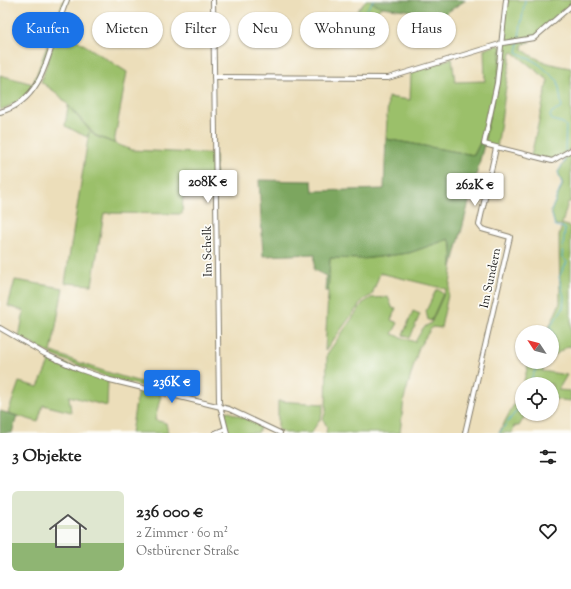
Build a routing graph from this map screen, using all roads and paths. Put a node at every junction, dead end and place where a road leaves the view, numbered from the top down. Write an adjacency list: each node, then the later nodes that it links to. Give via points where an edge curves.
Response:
1 (67, 0): 7 (street, via 39,82 20,103)
2 (213, 0): 6 (street, Im Schelk)
3 (506, 0): 5 (street)
4 (571, 6): 5 (street, via 534,38)
5 (503, 43): 6 (street, via 388,78); 8 (street, via 497,83 483,141 484,144)
6 (214, 77): 11 (street, Im Schelk)
7 (0, 112)
8 (496, 148): 9 (street, via 552,161); 15 (street, Im Sundern, via 479,225 482,230 510,237)
9 (571, 150)
10 (0, 328): 11 (street, via 78,369 110,380)
11 (220, 406): 12 (street, Im Schelk); 14 (street)
12 (226, 431): 13 (street)
13 (215, 433)
14 (280, 433)
15 (465, 433)

